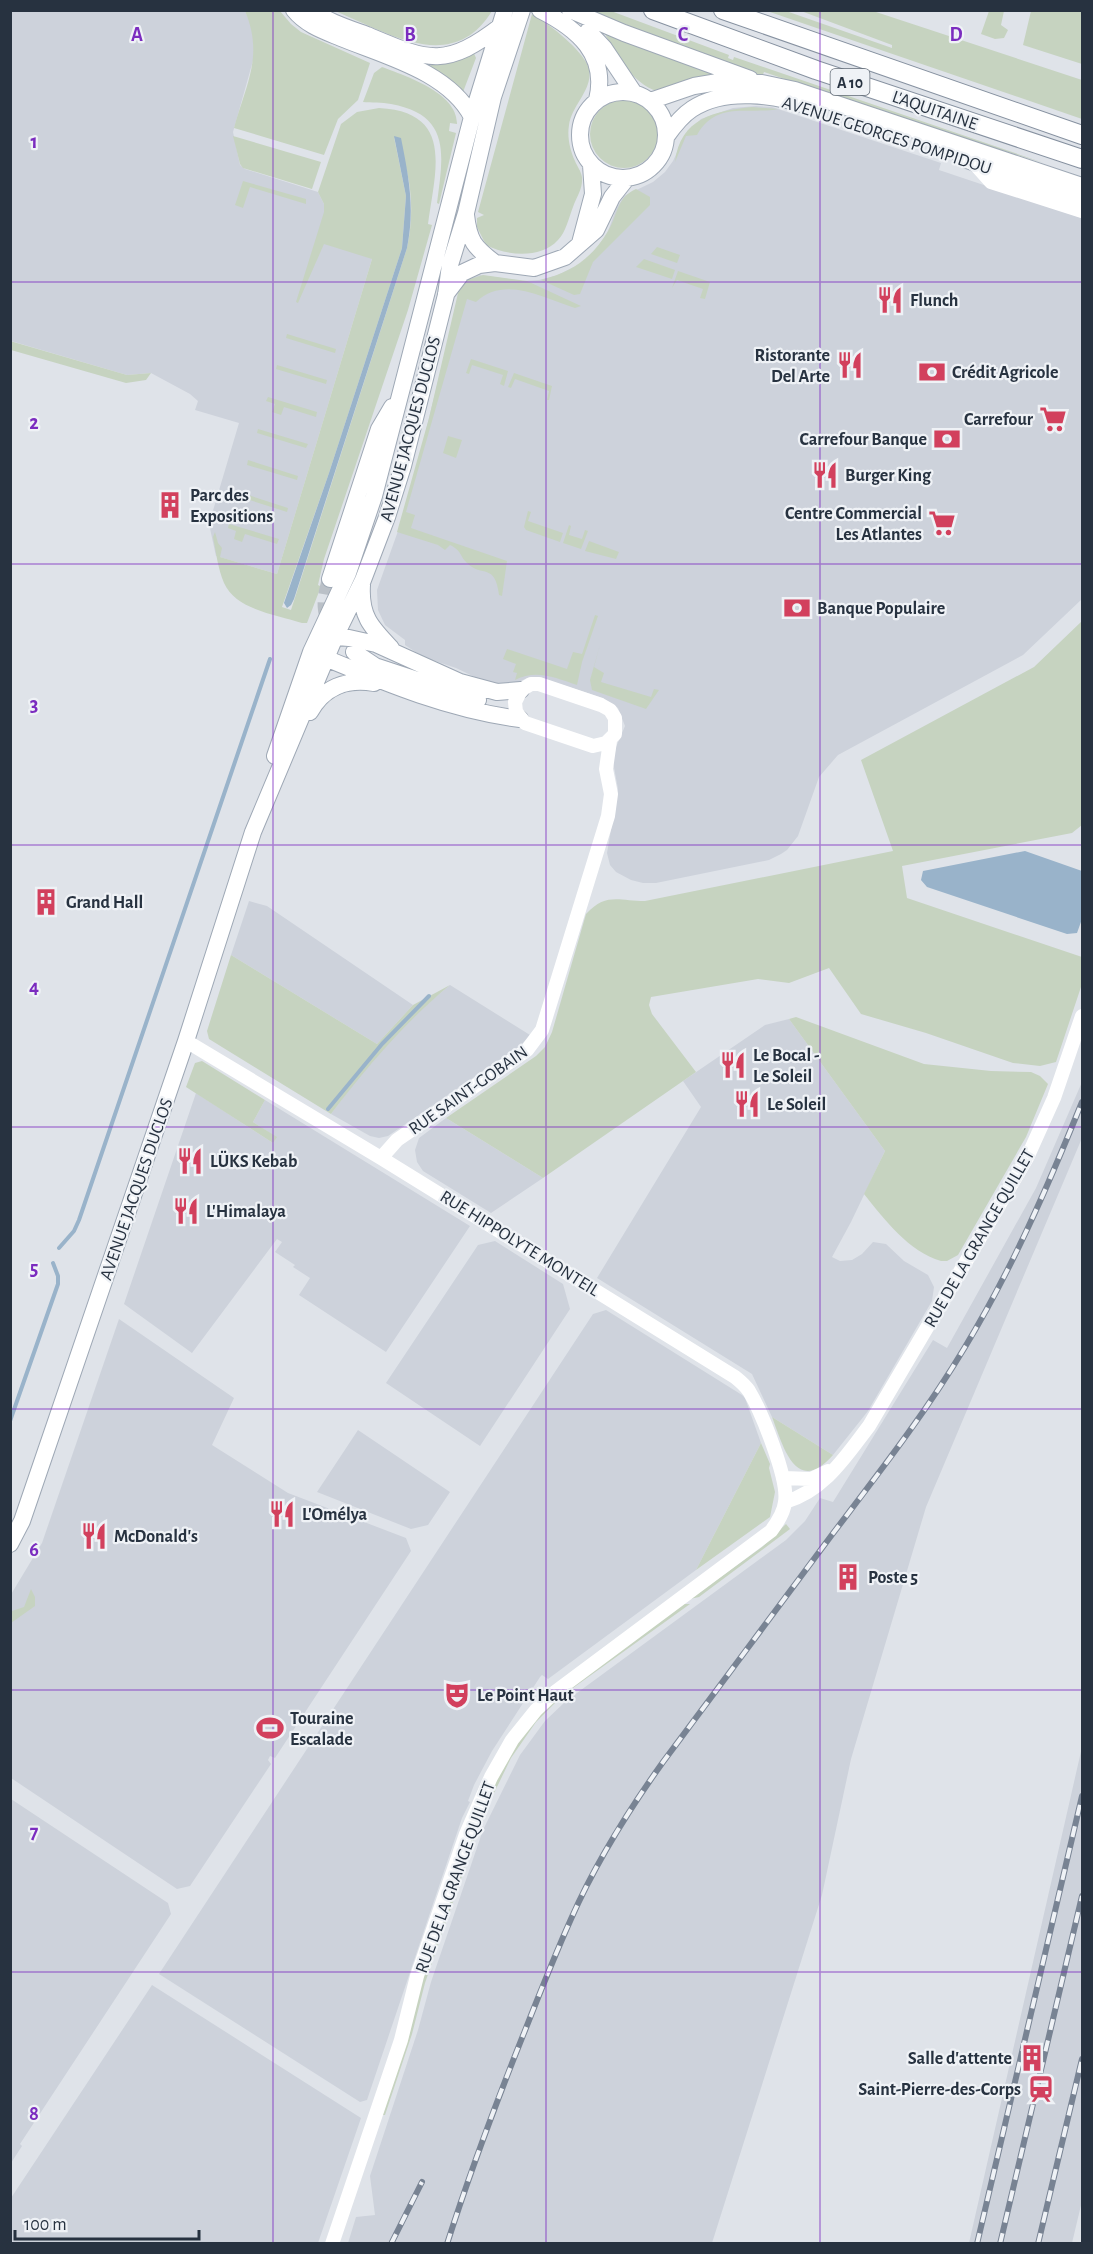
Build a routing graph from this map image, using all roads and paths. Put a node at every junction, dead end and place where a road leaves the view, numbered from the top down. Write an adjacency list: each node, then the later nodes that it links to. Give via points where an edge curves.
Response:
1 (294, 10): 14 (main road, via 312,26 436,79 459,97)
2 (312, 10): 9 (main road, via 424,57 447,55 476,44)
3 (522, 10): 24 (main road, AVENUE JACQUES DUCLOS, via 493,97)
4 (540, 10): 12 (main road, via 563,23 594,55 600,80)
5 (560, 10): 11 (main road, via 594,37)
6 (570, 10): 10 (main road)
7 (653, 10): 17 (highway, L'AQUITAINE / A 10, via 806,67)
8 (723, 10): 15 (highway, L'AQUITAINE / A 10)
9 (504, 17): 14 (main road, AVENUE JACQUES DUCLOS)
10 (762, 83): 13 (main road, AVENUE GEORGES POMPIDOU, via 705,84); 21 (main road, AVENUE GEORGES POMPIDOU, via 795,90)
11 (634, 93): 12 (main road, via 608,93); 13 (main road)
12 (597, 100): 19 (main road, via 588,108 579,131 580,144)
13 (650, 101): 16 (main road, via 663,117)
14 (472, 117): 25 (main road, AVENUE JACQUES DUCLOS)
15 (1083, 135)
16 (666, 137): 18 (main road, AVENUE GEORGES POMPIDOU, via 697,106 720,99 757,96 806,105); 20 (main road, via 654,165)
17 (1083, 159)
18 (972, 161): 22 (main road, AVENUE GEORGES POMPIDOU); 23 (street, via 992,182)
19 (591, 165): 20 (main road, via 608,176); 26 (main road, via 593,194)
20 (627, 178): 26 (main road, via 612,196 596,230)
21 (1083, 186)
22 (1083, 200)
23 (1083, 212)
24 (466, 213): 25 (main road, AVENUE JACQUES DUCLOS); 27 (main road, via 473,244)
25 (450, 239): 27 (main road, via 465,258); 28 (main road, AVENUE JACQUES DUCLOS); 29 (main road, AVENUE JACQUES DUCLOS)
26 (579, 247): 27 (main road, via 555,262 534,268)
27 (487, 264): 28 (main road, via 462,273)
28 (446, 295): 31 (main road, AVENUE JACQUES DUCLOS, via 403,466)
29 (402, 391): 30 (main road, via 379,429); 32 (main road, AVENUE JACQUES DUCLOS, via 361,536)
30 (330, 579)
31 (363, 580): 32 (main road, AVENUE JACQUES DUCLOS); 34 (main road, via 361,598 367,619)
32 (327, 636): 34 (main road, via 376,644); 35 (main road, AVENUE JACQUES DUCLOS)
33 (354, 652): 38 (main road, via 381,668)
34 (396, 653): 37 (main road, via 460,682 497,692)
35 (318, 655): 36 (main road); 42 (main road, AVENUE JACQUES DUCLOS); 43 (main road, AVENUE JACQUES DUCLOS, via 267,780)
36 (398, 687): 38 (main road, via 459,706); 42 (main road, via 352,682 328,690 314,704)
37 (521, 690): 38 (street, via 515,702); 39 (street, via 539,684 606,707 616,723)
38 (518, 716): 40 (street, via 529,724)
39 (610, 741): 40 (street, via 600,746); 41 (street)
40 (589, 745): 41 (street)
41 (606, 769): 46 (street, RUE SAINT-GOBAIN, via 610,805 536,1041 391,1145)
42 (278, 774): 43 (main road, AVENUE JACQUES DUCLOS)
43 (253, 832): 45 (main road, AVENUE JACQUES DUCLOS)
44 (1083, 1016): 47 (street, RUE DE LA GRANGE QUILLET, via 1051,1106 1027,1158)
45 (186, 1041): 46 (street, RUE HIPPOLYTE MONTEIL); 50 (main road, AVENUE JACQUES DUCLOS, via 22,1521)
46 (381, 1158): 48 (street, RUE HIPPOLYTE MONTEIL, via 735,1377 750,1393)
47 (852, 1449): 48 (street, RUE DE LA GRANGE QUILLET, via 818,1476); 49 (street, RUE DE LA GRANGE QUILLET, via 820,1485)
48 (784, 1478): 49 (street, RUE HIPPOLYTE MONTEIL)
49 (785, 1502): 51 (street, RUE DE LA GRANGE QUILLET, via 776,1524 764,1537 555,1692 512,1740 466,1834)
50 (10, 1544)
51 (333, 2244)

